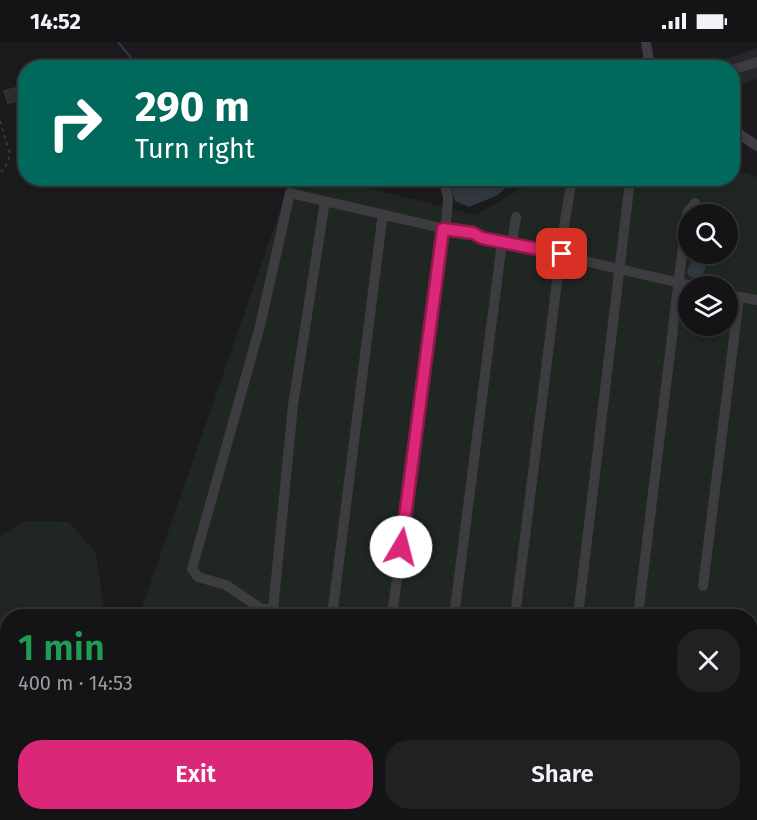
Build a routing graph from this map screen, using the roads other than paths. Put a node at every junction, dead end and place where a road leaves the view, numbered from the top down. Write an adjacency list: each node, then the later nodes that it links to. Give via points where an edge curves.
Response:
1 (646, 42): 2 (lane)
2 (649, 60)
3 (757, 62): 4 (lane)
4 (740, 67)
5 (740, 135): 6 (lane)
6 (757, 147)
7 (445, 186): 14 (lane, via 448,196)
8 (571, 186): 16 (lane)
9 (629, 186): 17 (lane)
10 (325, 201): 12 (lane); 23 (lane, via 290,193 260,326 192,569 198,577 226,585); 24 (lane, via 293,405)
11 (694, 203): 18 (lane, via 687,213)
12 (386, 216): 14 (lane); 25 (lane, via 382,220)
13 (516, 217): 15 (lane)
14 (443, 229): 15 (lane); 26 (lane)
15 (507, 243): 16 (lane); 27 (lane)
16 (562, 254): 17 (lane); 28 (lane)
17 (619, 269): 19 (lane); 29 (lane)
18 (679, 276)
19 (678, 283): 30 (lane)
20 (739, 298): 21 (lane); 22 (lane)
21 (757, 300)
22 (703, 586)
23 (263, 609)
24 (277, 609)
25 (333, 609)
26 (392, 609)
27 (455, 609)
28 (516, 609)
29 (579, 609)
30 (639, 609)

